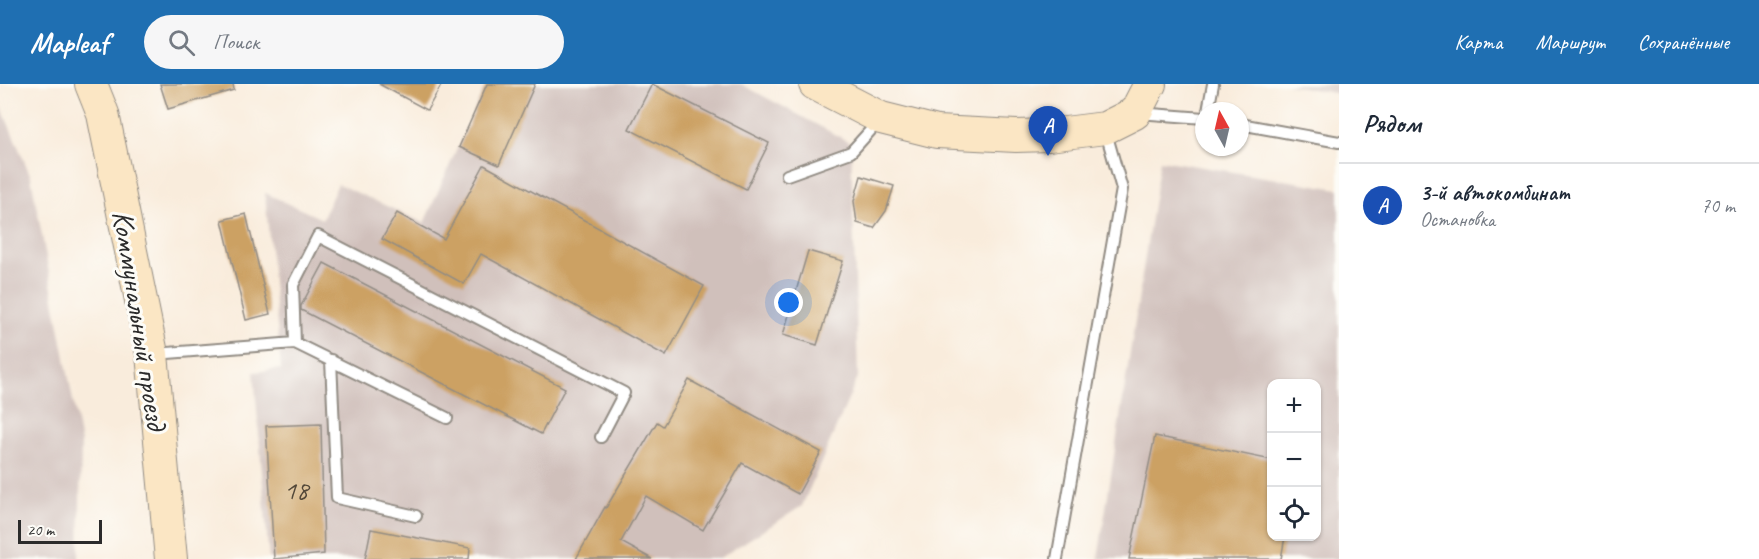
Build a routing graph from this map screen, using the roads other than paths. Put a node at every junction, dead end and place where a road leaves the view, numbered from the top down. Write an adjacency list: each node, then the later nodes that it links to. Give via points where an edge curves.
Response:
1 (91, 84): 14 (street, Коммунальный проезд, via 103,114)
2 (815, 84): 8 (street)
3 (1150, 84): 6 (street)
4 (1213, 84): 5 (lane)
5 (1210, 102)
6 (1135, 112): 7 (lane); 10 (street)
7 (1195, 117)
8 (881, 118): 10 (street, via 937,132 972,135 1049,135); 12 (lane, via 851,152)
9 (1249, 126): 11 (lane)
10 (1105, 128): 20 (lane, via 1122,189)
11 (1339, 142)
12 (787, 175)
13 (295, 343): 14 (lane); 15 (lane); 17 (lane, via 293,285 318,236 624,393)
14 (152, 354): 19 (street, Коммунальный проезд)
15 (331, 360): 16 (lane); 18 (lane, via 337,498)
16 (447, 418)
17 (601, 436)
18 (416, 516)
19 (171, 559)
20 (1057, 559)

